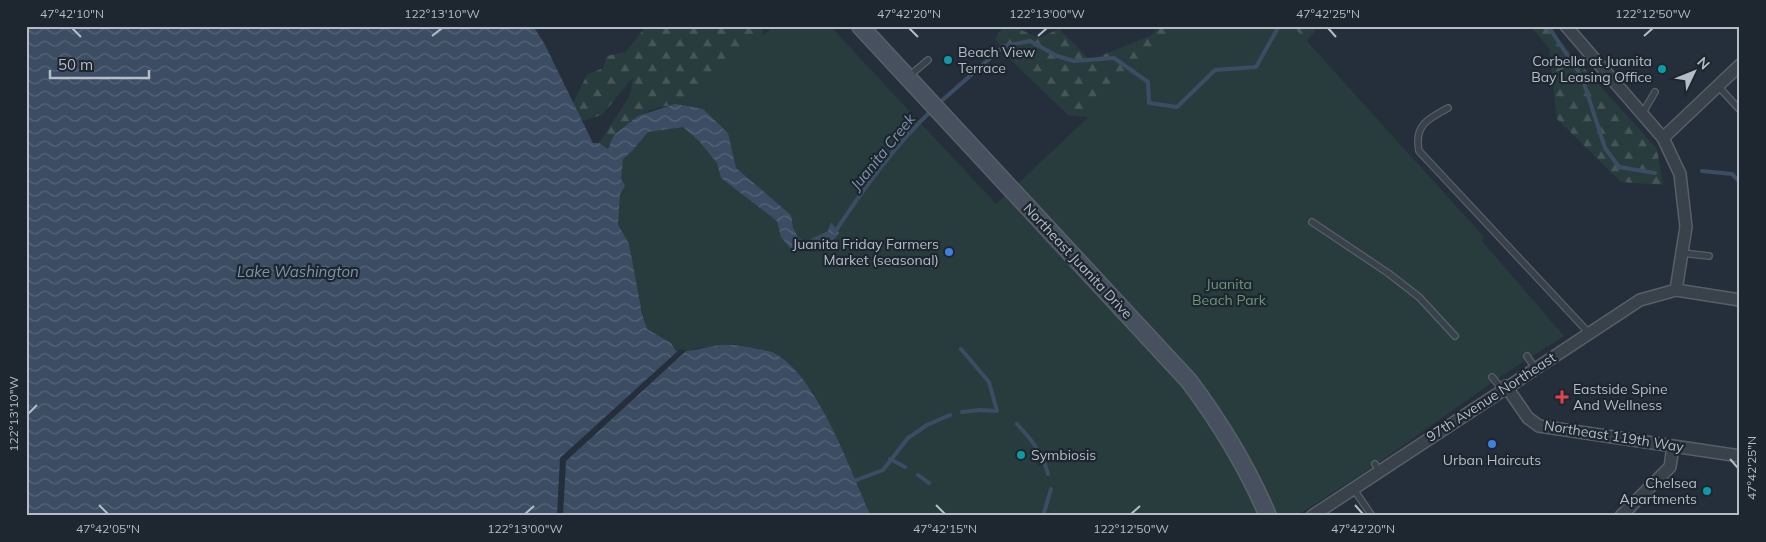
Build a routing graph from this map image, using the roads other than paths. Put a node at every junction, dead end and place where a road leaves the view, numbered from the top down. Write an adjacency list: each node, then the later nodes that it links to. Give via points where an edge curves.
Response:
1 (860, 26): 5 (main road, Northeast Juanita Drive)
2 (1566, 26): 10 (street)
3 (928, 60): 5 (lane)
4 (1740, 66): 6 (street)
5 (908, 78): 26 (main road, Northeast Juanita Drive, via 1189,381 1241,458)
6 (1718, 86): 9 (lane); 11 (street)
7 (1656, 92): 10 (lane)
8 (1448, 108): 17 (lane, via 1432,116 1420,128 1416,137 1419,151)
9 (1740, 110)
10 (1642, 114): 11 (street)
11 (1663, 138): 13 (street, via 1680,174 1686,227)
12 (1312, 222): 18 (lane, via 1419,297)
13 (1682, 253): 14 (lane); 15 (street)
14 (1710, 256)
15 (1676, 290): 16 (street); 17 (street, 97th Avenue Northeast, via 1640,300)
16 (1740, 300)
17 (1588, 332): 20 (street, 97th Avenue Northeast)
18 (1455, 336)
19 (1527, 356): 20 (lane)
20 (1535, 368): 22 (street, 97th Avenue Northeast)
21 (1492, 377): 22 (lane)
22 (1504, 388): 23 (street, Northeast 119th Way, via 1528,418 1539,426); 25 (street, 97th Avenue Northeast, via 1377,468)
23 (1673, 446): 24 (street, Northeast 119th Way); 29 (street, via 1670,467)
24 (1740, 456)
25 (1353, 488): 27 (street, 97th Avenue Northeast); 28 (lane)
26 (1268, 516)
27 (1312, 516)
28 (1372, 516)
29 (1621, 516)

